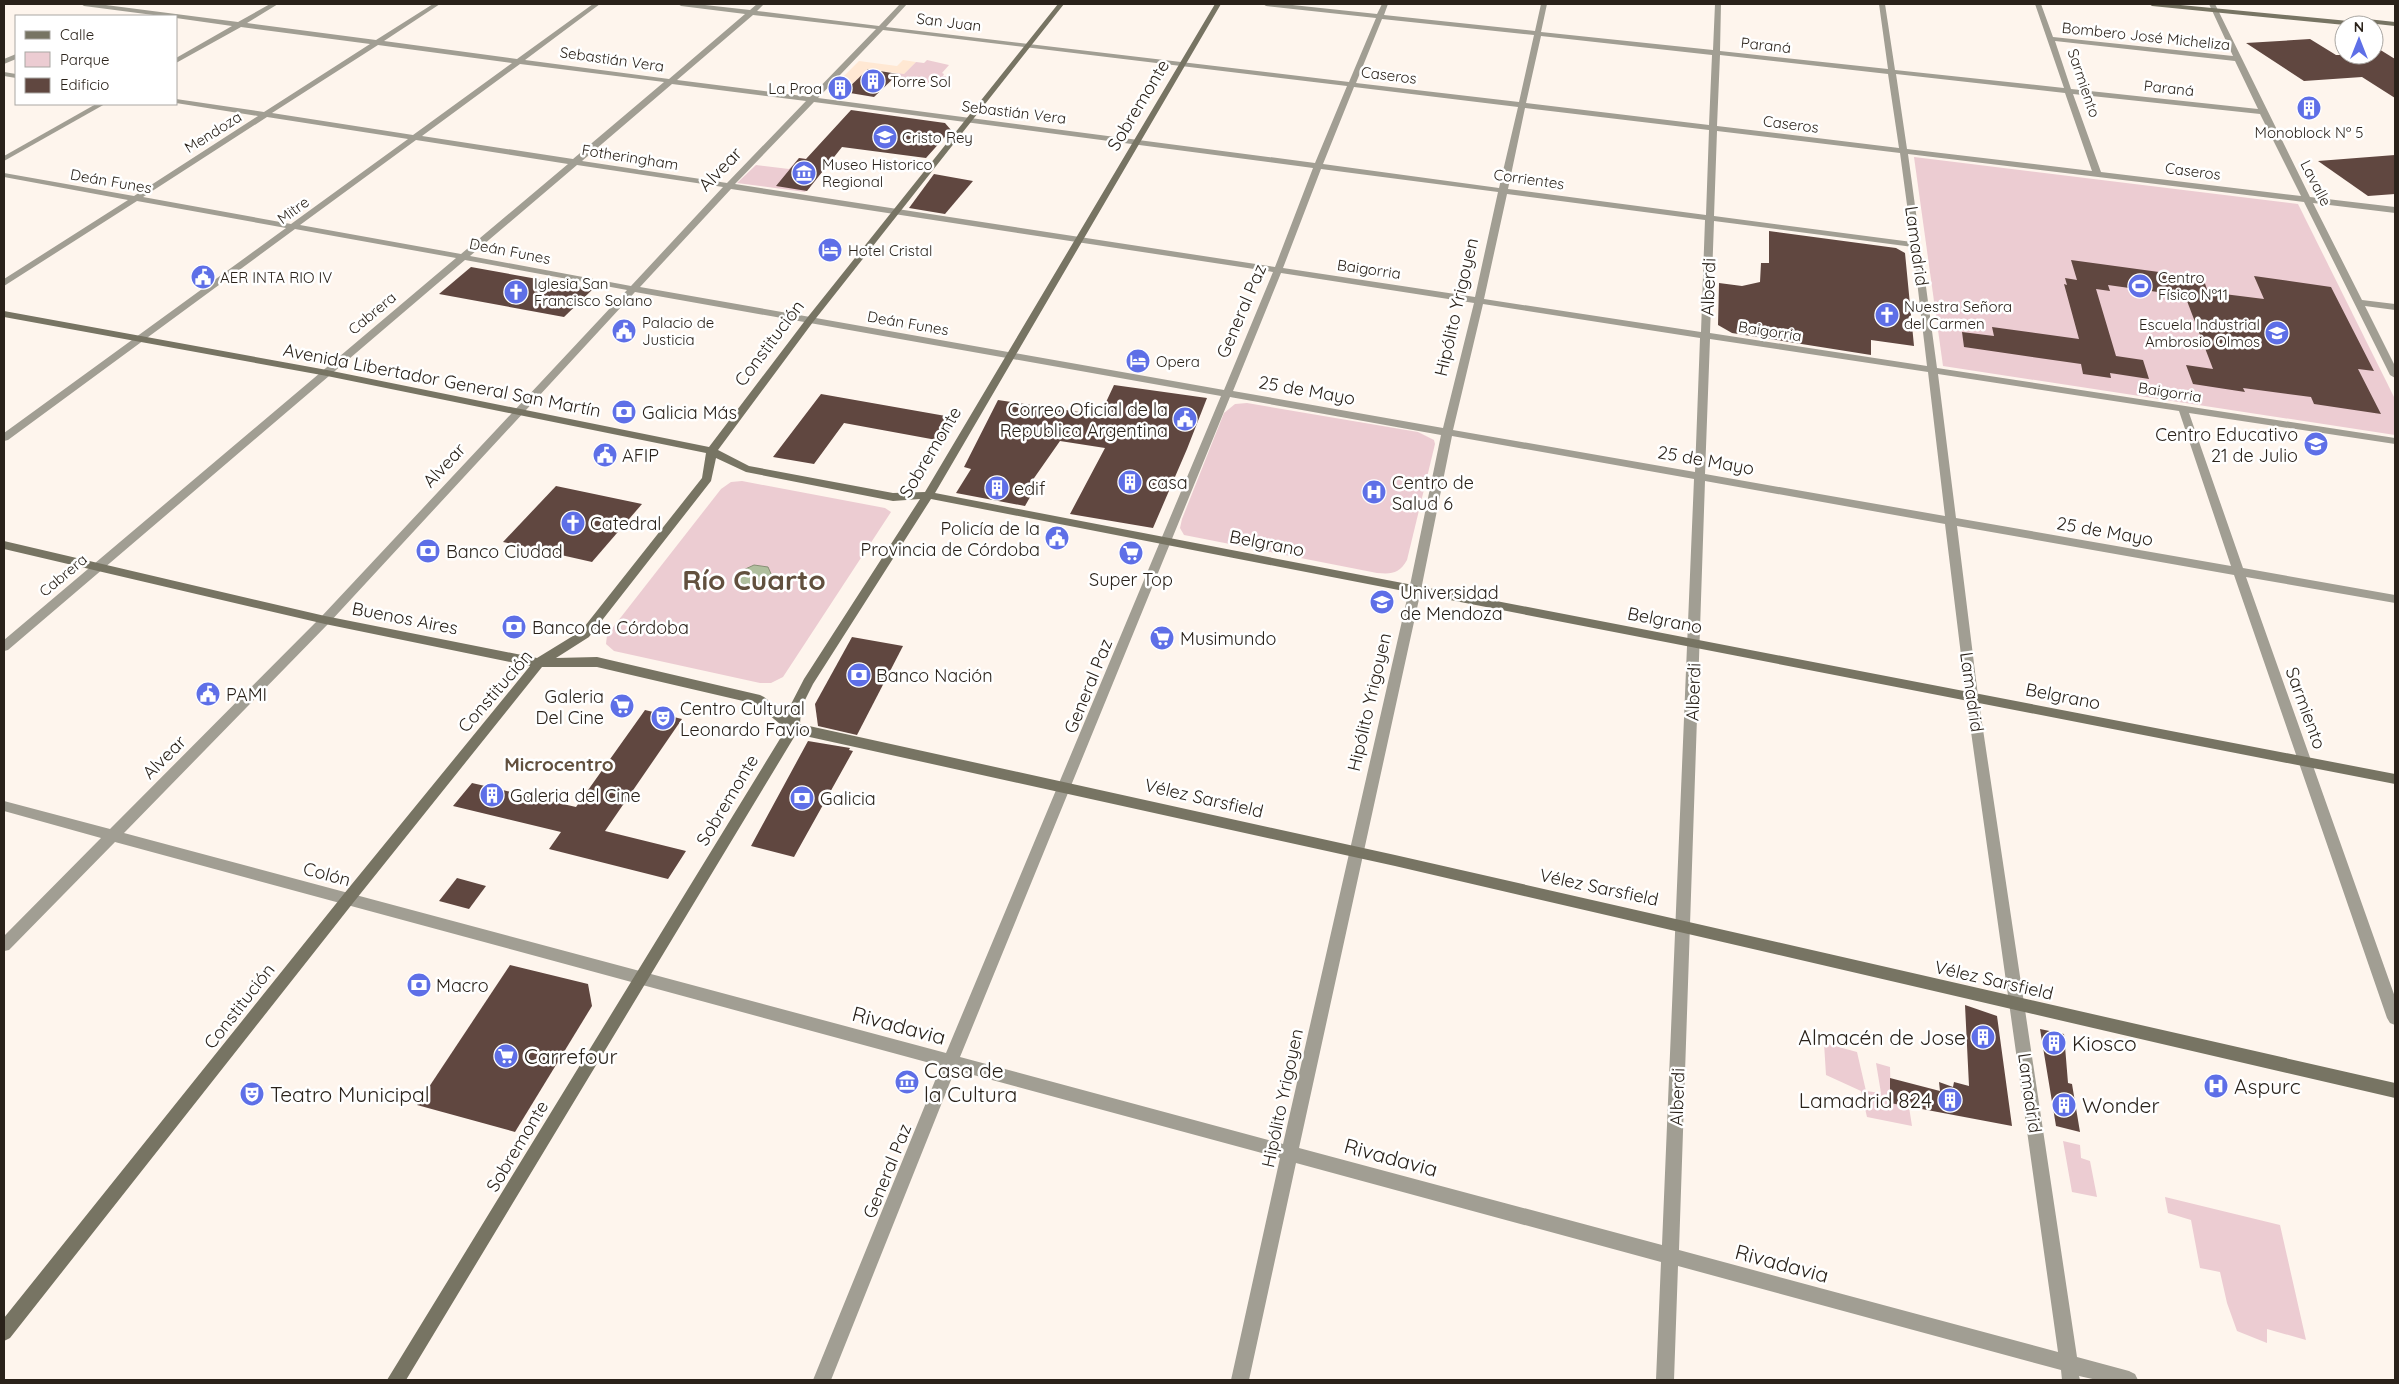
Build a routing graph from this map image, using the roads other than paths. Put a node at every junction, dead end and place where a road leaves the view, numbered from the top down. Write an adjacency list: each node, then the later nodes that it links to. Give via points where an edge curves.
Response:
1 (84, 4): 19 (street, Sebastián Vera)
2 (275, 4): 27 (street)
3 (437, 4): 32 (street, Mendoza)
4 (597, 4): 37 (street, Mitre)
5 (681, 4): 21 (street, San Juan)
6 (721, 4): 21 (street)
7 (761, 4): 21 (street, Cabrera)
8 (904, 4): 29 (street, Alvear)
9 (1062, 4): 33 (main road, Constitución)
10 (1218, 4): 38 (main road, Sobremonte)
11 (1266, 4): 25 (street, Paraná)
12 (1384, 4): 25 (street, General Paz)
13 (1544, 4): 30 (street, Hipólito Yrigoyen)
14 (1718, 4): 34 (street, Alberdi)
15 (1882, 4): 39 (street, Lamadrid)
16 (2038, 4): 31 (street, Sarmiento)
17 (2152, 4): 20 (main road)
18 (2200, 4): 20 (main road)
19 (113, 6): 22 (street); 23 (street, Sebastián Vera)
20 (2213, 6): 26 (main road); 28 (main road); 35 (street, Lavalle)
21 (750, 13): 29 (street, San Juan); 40 (street, Cabrera)
22 (95, 15)
23 (176, 15)
24 (178, 15): 27 (street, Sebastián Vera)
25 (1379, 16): 30 (street, Paraná); 41 (street, General Paz)
26 (2334, 21)
27 (239, 24): 32 (street, Sebastián Vera); 36 (street)
28 (2395, 24)
29 (882, 28): 33 (street, San Juan); 43 (street, Alvear)
30 (1537, 33): 34 (street, Paraná); 45 (street, Hipólito Yrigoyen)
31 (2052, 39): 35 (street, Bombero José Micheliza); 42 (street, Sarmiento)
32 (378, 42): 37 (street, Sebastián Vera); 48 (street, Mendoza)
33 (1029, 46): 38 (street, San Juan); 49 (main road, Constitución)
34 (1718, 53): 39 (street, Paraná); 50 (street, Alberdi)
35 (2237, 59): 47 (street, Lavalle)
36 (178, 60)
37 (519, 60): 40 (street, Sebastián Vera); 51 (street, Mitre)
38 (1183, 64): 41 (street, Caseros); 52 (main road, Sobremonte)
39 (1893, 73): 42 (street, Paraná); 53 (street, Lamadrid)
40 (669, 81): 43 (street, Sebastián Vera); 55 (street, Cabrera)
41 (1351, 85): 45 (street, Caseros); 56 (street, General Paz)
42 (2070, 91): 47 (street, Paraná); 57 (street, Sarmiento)
43 (813, 100): 49 (street, Sebastián Vera); 59 (street, Alvear)
44 (178, 101): 48 (street, Fotheringham)
45 (1522, 104): 50 (street, Caseros); 60 (street, Hipólito Yrigoyen)
46 (100, 105): 54 (street)
47 (2263, 112): 62 (street, Lavalle)
48 (266, 114): 51 (street, Fotheringham); 61 (street, Mendoza)
49 (969, 120): 52 (street, Sebastián Vera); 64 (main road, Constitución)
50 (1714, 128): 53 (street, Caseros); 65 (street, Alberdi)
51 (415, 136): 55 (street, Fotheringham); 66 (street, Mitre)
52 (1137, 142): 56 (street, Corrientes); 67 (main road, Sobremonte)
53 (1902, 151): 57 (street, Caseros); 68 (street, Lamadrid)
54 (4, 159)
55 (575, 162): 59 (street, Fotheringham); 69 (street, Cabrera)
56 (1318, 166): 60 (street, Corrientes); 70 (street, General Paz)
57 (2097, 173): 62 (street, Caseros)
58 (4, 175): 61 (street, Deán Funes)
59 (729, 186): 64 (street, Fotheringham); 72 (street, Alvear)
60 (1503, 190): 65 (street, Corrientes); 73 (street, Hipólito Yrigoyen)
61 (133, 199): 66 (street, Deán Funes); 71 (street, Mendoza)
62 (2307, 199): 63 (street, Caseros); 74 (street, Lavalle)
63 (2395, 210)
64 (896, 212): 67 (street, Fotheringham); 77 (main road, Constitución)
65 (1711, 218): 68 (street, Corrientes); 78 (street, Alberdi)
66 (294, 226): 69 (street, Deán Funes); 79 (street, Mitre)
67 (1080, 240): 70 (street, Baigorria); 80 (main road, Sobremonte)
68 (1918, 245): 81 (street, Lamadrid)
69 (464, 257): 72 (street, Deán Funes); 82 (street, Cabrera)
70 (1278, 270): 73 (street, Baigorria); 84 (street, General Paz)
71 (4, 283)
72 (634, 289): 77 (street, Deán Funes); 86 (street, Alvear)
73 (1479, 300): 78 (street, Baigorria); 87 (street, Hipólito Yrigoyen)
74 (2358, 302): 75 (street); 83 (street, Lavalle)
75 (2395, 307)
76 (4, 314): 79 (main road, Avenida Libertador General San Martín)
77 (810, 320): 80 (street, Deán Funes); 90 (main road, Constitución)
78 (1706, 336): 81 (street, Baigorria); 91 (street, Alberdi)
79 (138, 340): 82 (main road, Avenida Libertador General San Martín); 88 (street, Mitre)
80 (1011, 354): 84 (street, 25 de Mayo); 92 (main road, Sobremonte)
81 (1933, 371): 85 (street, Baigorria); 93 (street, Lamadrid)
82 (326, 373): 86 (main road, Avenida Libertador General San Martín); 96 (street, Cabrera)
83 (2395, 375)
84 (1226, 393): 87 (street, 25 de Mayo); 94 (street, General Paz)
85 (2182, 409): 89 (street, Baigorria); 97 (street, Sarmiento)
86 (517, 413): 90 (main road, Avenida Libertador General San Martín); 100 (street, Alvear)
87 (1447, 433): 91 (street, 25 de Mayo); 98 (street, Hipólito Yrigoyen)
88 (4, 438)
89 (2395, 441)
90 (712, 451): 92 (main road, Avenida Libertador General San Martín, via 746,469 893,497); 103 (main road, Constitución, via 707,480 585,634)
91 (1700, 477): 93 (street, 25 de Mayo); 101 (street, Alberdi)
92 (928, 495): 94 (main road, Belgrano); 105 (main road, Sobremonte, via 808,682 795,708)
93 (1950, 522): 97 (street, 25 de Mayo); 104 (street, Lamadrid)
94 (1166, 541): 98 (main road, Belgrano); 108 (street, General Paz)
95 (4, 545): 96 (main road, Buenos Aires)
96 (97, 567): 100 (main road, Buenos Aires); 102 (street, Cabrera)
97 (2237, 572): 99 (street, 25 de Mayo); 106 (street, Sarmiento)
98 (1415, 590): 101 (main road, Belgrano); 111 (street, Hipólito Yrigoyen)
99 (2395, 599)
100 (325, 620): 103 (main road, Buenos Aires); 110 (street, Alvear)
101 (1695, 643): 104 (main road, Belgrano); 113 (street, Alberdi)
102 (4, 646)
103 (539, 664): 105 (main road, Buenos Aires, via 597,662 760,700); 112 (main road, Constitución)
104 (1972, 696): 106 (main road, Belgrano); 116 (street, Lamadrid)
105 (793, 728): 108 (main road, Vélez Sarsfield); 115 (main road, Sobremonte)
106 (2307, 762): 107 (main road, Belgrano); 117 (street, Sarmiento)
107 (2395, 779)
108 (1066, 785): 111 (main road, Vélez Sarsfield); 118 (street, General Paz)
109 (4, 806): 110 (street, Colón)
110 (112, 836): 112 (street, Colón); 114 (street, Alvear)
111 (1355, 852): 113 (main road, Vélez Sarsfield); 120 (street, Hipólito Yrigoyen)
112 (348, 899): 115 (street, Colón); 122 (main road, Constitución)
113 (1684, 925): 116 (main road, Vélez Sarsfield); 121 (street, Alberdi)
114 (4, 945)
115 (642, 977): 118 (street, Rivadavia); 124 (main road, Sobremonte)
116 (2018, 1005): 119 (main road, Vélez Sarsfield); 123 (street, Lamadrid)
117 (2395, 1018)
118 (950, 1062): 120 (street, Rivadavia); 125 (street, General Paz)
119 (2395, 1091)
120 (1290, 1153): 121 (street, Rivadavia); 126 (street, Hipólito Yrigoyen)
121 (1670, 1255): 123 (street, Rivadavia); 127 (street, Alberdi)
122 (4, 1332)
123 (2069, 1372): 128 (street); 129 (street); 130 (street, Rivadavia)
124 (396, 1380)
125 (822, 1380)
126 (1240, 1380)
127 (1665, 1380)
128 (2079, 1380)
129 (2103, 1380)
130 (2129, 1380)

